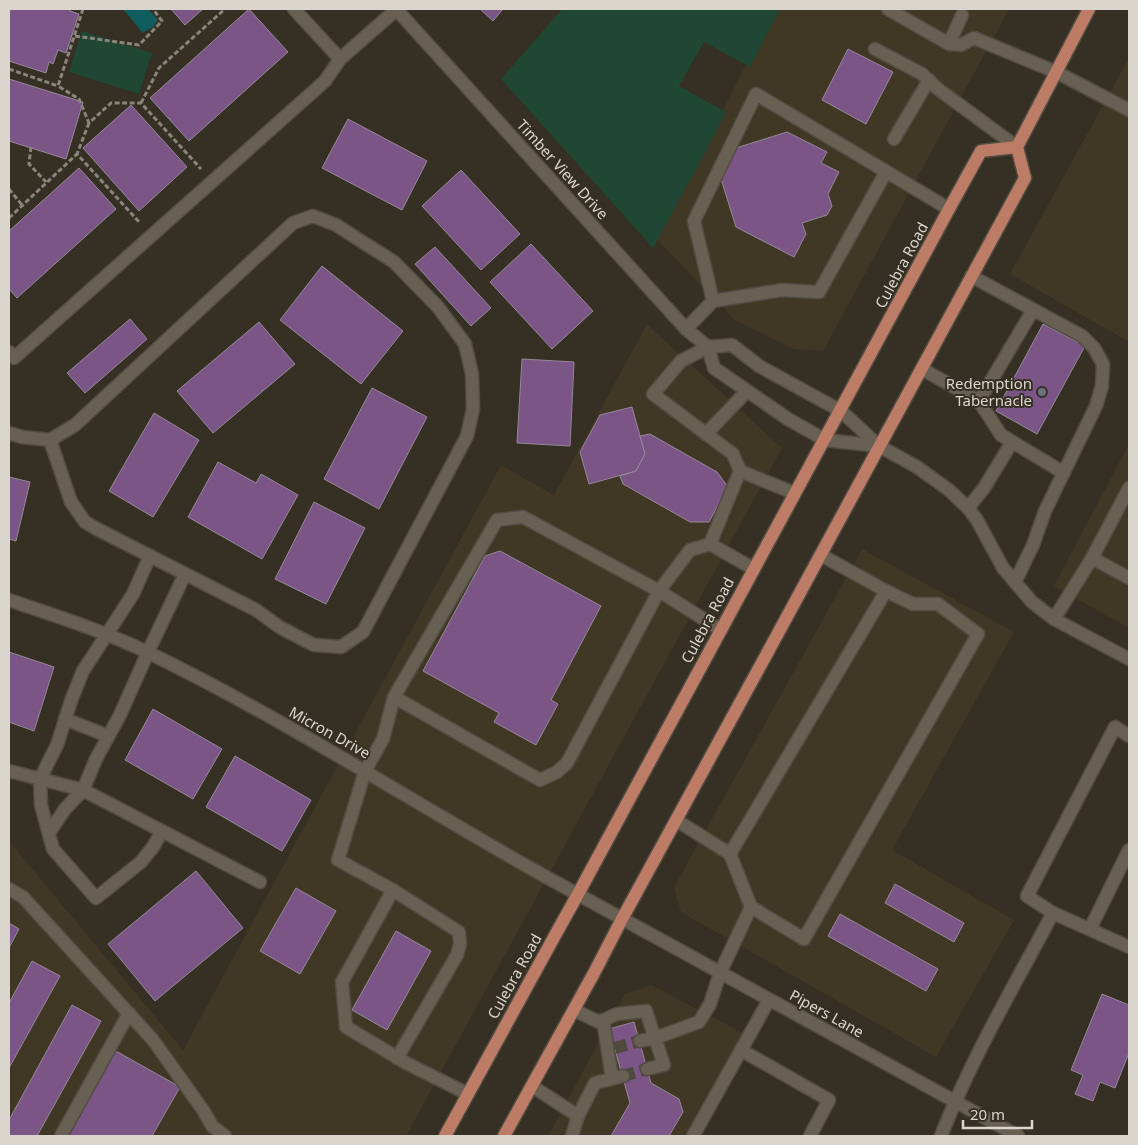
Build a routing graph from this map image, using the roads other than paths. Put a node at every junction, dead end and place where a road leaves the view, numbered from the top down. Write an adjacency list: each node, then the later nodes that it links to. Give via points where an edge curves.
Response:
1 (294, 9): 8 (street)
2 (397, 9): 8 (street); 19 (street, Timber View Drive)
3 (888, 9): 6 (street)
4 (1089, 9): 9 (main road)
5 (962, 15): 6 (street)
6 (949, 44): 9 (street, via 961,45 974,38)
7 (875, 48): 10 (street)
8 (340, 59): 21 (street, via 325,81 14,358)
9 (1056, 72): 11 (street); 13 (main road)
10 (929, 80): 12 (street); 13 (street)
11 (1129, 110)
12 (894, 139)
13 (1017, 147): 15 (main road, Culebra Road, via 981,151); 16 (main road, via 1025,178)
14 (886, 172): 15 (street); 17 (street, via 819,292 782,290); 17 (street, via 756,94 694,221)
15 (949, 209): 25 (main road, Culebra Road)
16 (971, 276): 18 (street); 22 (main road)
17 (713, 301): 19 (street)
18 (1033, 310): 24 (street); 33 (street, via 1082,336 1103,364 1102,386 1096,406)
19 (686, 330): 20 (street, Timber View Drive)
20 (708, 348): 23 (street, Timber View Drive, via 714,368); 25 (street, Timber View Drive, via 732,345 759,366); 27 (street, via 681,361 653,394)
21 (9, 352)
22 (922, 369): 24 (street); 31 (main road)
23 (746, 391): 27 (street); 29 (street, Timber View Drive)
24 (979, 401): 30 (street, via 1000,435)
25 (840, 411): 29 (main road, Culebra Road); 31 (street, Timber View Drive)
26 (9, 433): 28 (street)
27 (706, 434): 32 (street, via 733,454)
28 (50, 440): 39 (street, via 71,502 85,522); 43 (street, via 74,425 293,223 313,216 336,225 394,262 438,306 465,344 472,374 473,409 467,436 363,632 342,646 314,645 256,610)
29 (825, 440): 31 (street, Timber View Drive); 35 (main road, Culebra Road)
30 (1012, 442): 33 (street); 37 (street)
31 (879, 446): 37 (street, Timber View Drive, via 936,480); 40 (main road)
32 (740, 471): 35 (street); 38 (street)
33 (1064, 473): 45 (street)
34 (1129, 488): 36 (street)
35 (794, 493): 42 (main road, Culebra Road)
36 (1125, 507): 41 (street)
37 (968, 508): 45 (street, Timber View Drive)
38 (710, 544): 42 (street); 46 (street, via 690,550)
39 (150, 556): 43 (street); 51 (street, via 133,594)
40 (821, 556): 47 (street); 62 (main road)
41 (1092, 558): 44 (street); 49 (street)
42 (754, 569): 50 (main road, Culebra Road)
43 (185, 574): 52 (street)
44 (1129, 578)
45 (1015, 582): 49 (street, Timber View Drive, via 1032,602)
46 (659, 591): 50 (street); 54 (street, via 524,517 497,520); 54 (street, via 567,763 540,780)
47 (886, 591): 66 (street); 71 (street, via 913,604 938,604 978,634 804,940)
48 (9, 600): 51 (street, Micron Drive)
49 (1054, 618): 53 (street, Timber View Drive)
50 (721, 630): 70 (main road, Culebra Road)
51 (107, 635): 52 (street, Micron Drive); 55 (street, via 83,671)
52 (148, 652): 56 (street); 59 (street, Micron Drive)
53 (1129, 659)
54 (394, 697): 59 (street, via 383,739)
55 (65, 719): 56 (street); 60 (street)
56 (108, 736): 61 (street)
57 (1129, 736): 72 (street, via 1115,727 1027,896)
58 (9, 771): 60 (street)
59 (365, 771): 69 (street, via 338,860); 70 (street, Micron Drive)
60 (40, 780): 61 (street); 64 (street, via 41,805)
61 (83, 790): 63 (street); 64 (street)
62 (676, 820): 66 (street); 73 (main road)
63 (162, 831): 64 (street, via 141,862 96,898 54,849); 67 (street)
64 (49, 833)
65 (1129, 850): 74 (street)
66 (730, 854): 71 (street)
67 (260, 882)
68 (9, 889): 79 (street, via 23,898)
69 (393, 890): 84 (street, via 342,982 346,1027); 84 (street, via 459,932 460,944 457,955)
70 (578, 894): 73 (street, Micron Drive); 87 (main road, Culebra Road)
71 (751, 907): 76 (street)
72 (1053, 913): 74 (street); 88 (street)
73 (622, 919): 76 (street, Pipers Lane); 78 (main road)
74 (1090, 930): 75 (street)
75 (1129, 947)
76 (720, 973): 77 (street, Pipers Lane); 81 (street, via 710,1004 699,1022)
77 (769, 1000): 83 (street); 88 (street, Pipers Lane)
78 (574, 1010): 80 (street, via 599,1022); 86 (main road)
79 (129, 1013): 90 (street, via 153,1040 203,1110); 91 (street)
80 (603, 1020): 81 (street, via 617,1014 646,1012); 89 (street, via 617,1077 595,1083)
81 (656, 1038): 82 (street); 85 (street, via 664,1065)
82 (640, 1042)
83 (741, 1050): 96 (street); 97 (street, via 829,1100)
84 (397, 1058): 87 (street)
85 (648, 1069)
86 (532, 1086): 89 (street); 94 (main road)
87 (468, 1094): 93 (main road, Culebra Road)
88 (955, 1102): 98 (street); 99 (street, Pipers Lane)
89 (578, 1116): 95 (street)
90 (208, 1131): 92 (street)
91 (61, 1136)
92 (225, 1136)
93 (445, 1136)
94 (504, 1136)
95 (572, 1136)
96 (693, 1136)
97 (810, 1136)
98 (941, 1136)
99 (1018, 1136)

